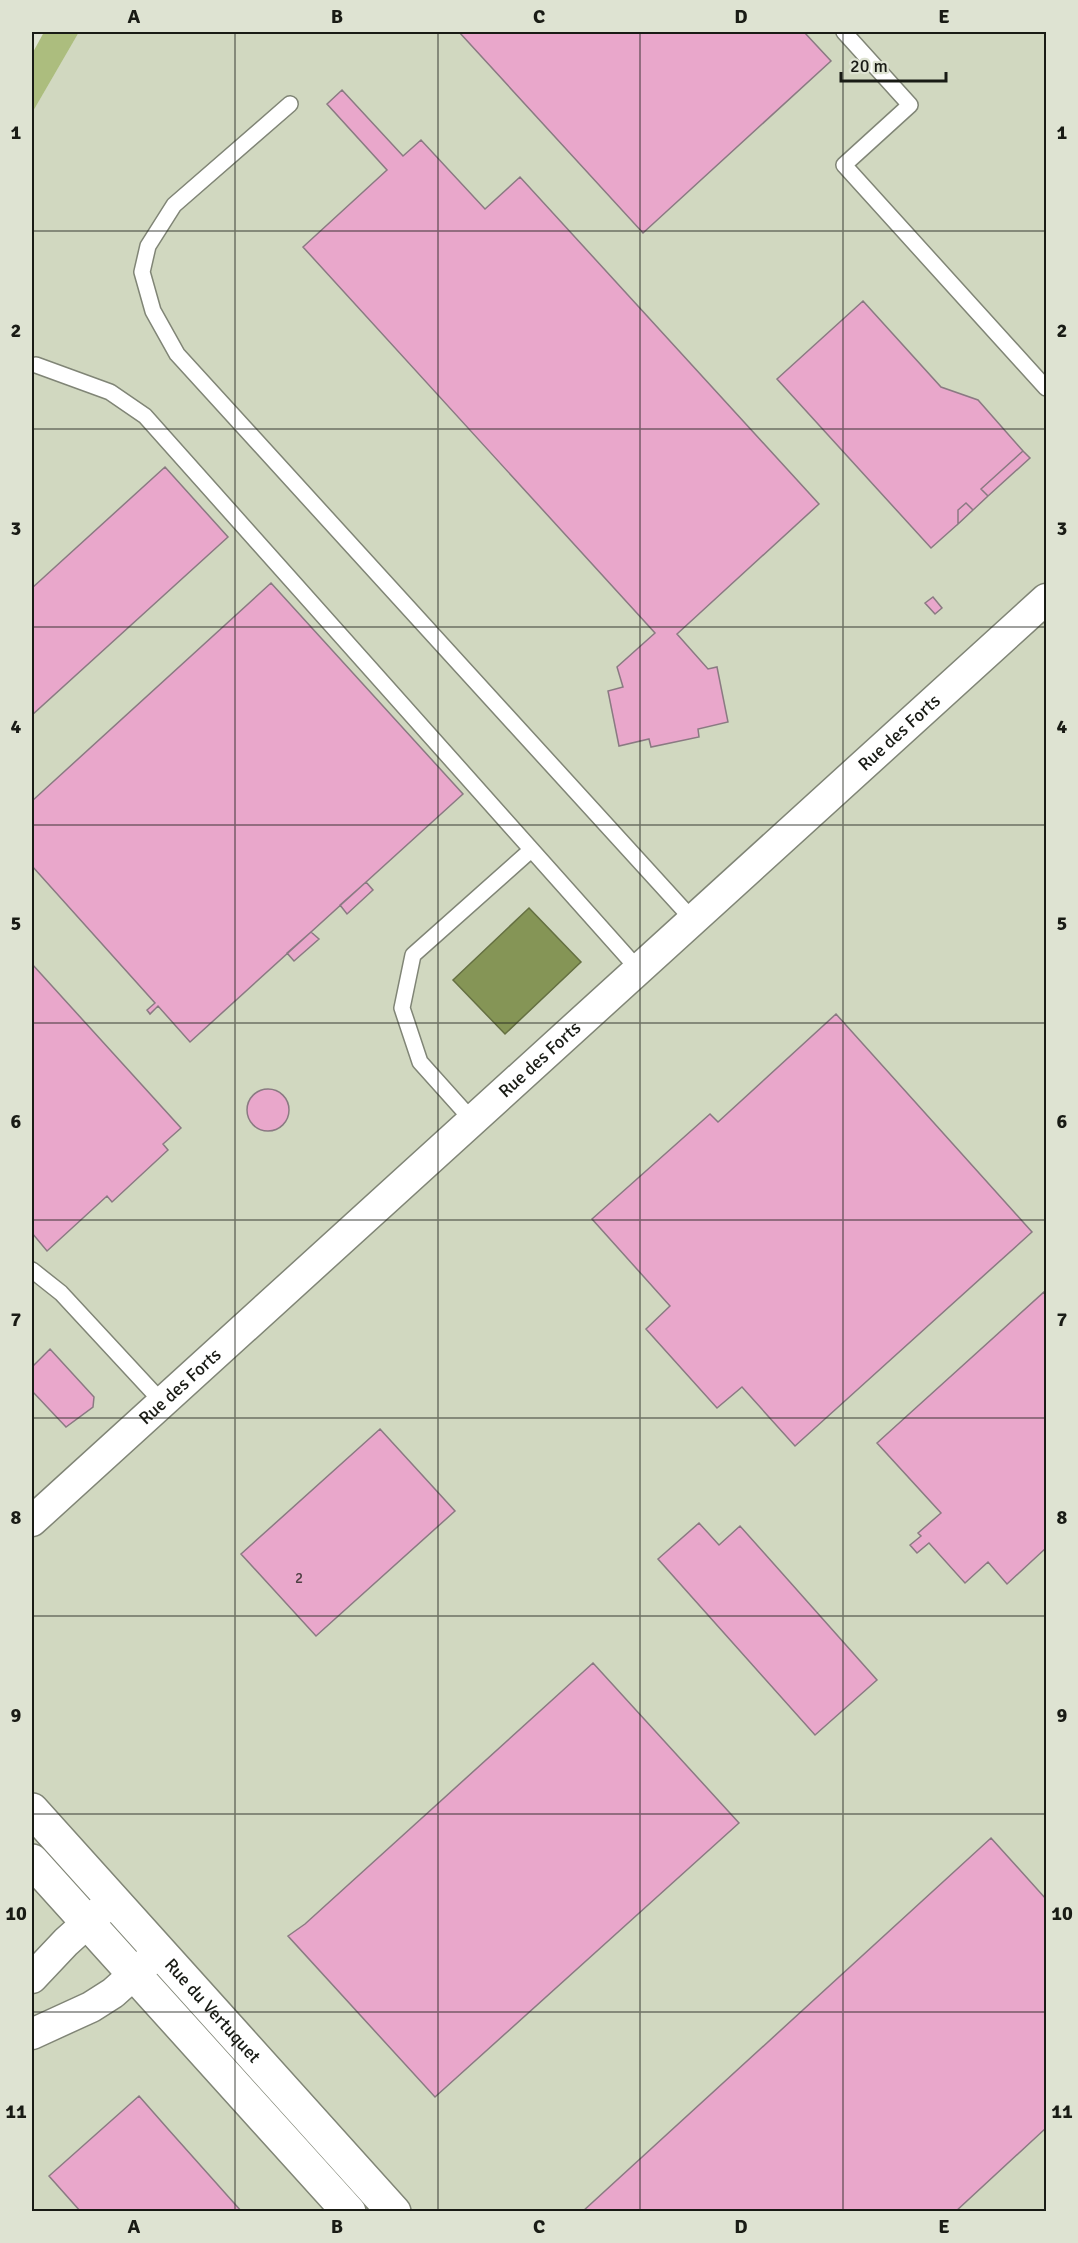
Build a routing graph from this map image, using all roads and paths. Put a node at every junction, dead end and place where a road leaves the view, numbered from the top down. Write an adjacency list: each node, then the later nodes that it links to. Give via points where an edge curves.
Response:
1 (844, 32): 4 (lane, via 910,105 844,165)
2 (290, 105): 7 (lane, via 174,205 148,246 142,272 153,311 177,354)
3 (36, 365): 6 (lane, via 110,392 145,416)
4 (1047, 388)
5 (1047, 598): 7 (street, Rue des Forts)
6 (531, 850): 8 (lane); 9 (lane, via 413,955 402,1008 420,1062)
7 (693, 920): 8 (street, Rue des Forts)
8 (638, 969): 9 (street, Rue des Forts)
9 (472, 1120): 11 (street, Rue des Forts)
10 (32, 1270): 11 (lane, via 61,1293)
11 (162, 1402): 12 (street, Rue des Forts)
12 (32, 1521)
13 (32, 1810): 15 (street, Rue du Vertuquet)
14 (32, 1861): 16 (street, Rue du Vertuquet)
15 (112, 1900): 16 (street); 17 (street, Rue du Vertuquet)
16 (88, 1923): 18 (street, Rue du Vertuquet); 19 (street)
17 (159, 1952): 18 (street); 22 (street, Rue du Vertuquet)
18 (134, 1973): 20 (street, via 91,2007); 21 (street, Rue du Vertuquet)
19 (32, 1978)
20 (32, 2034)
21 (350, 2211)
22 (394, 2211)

